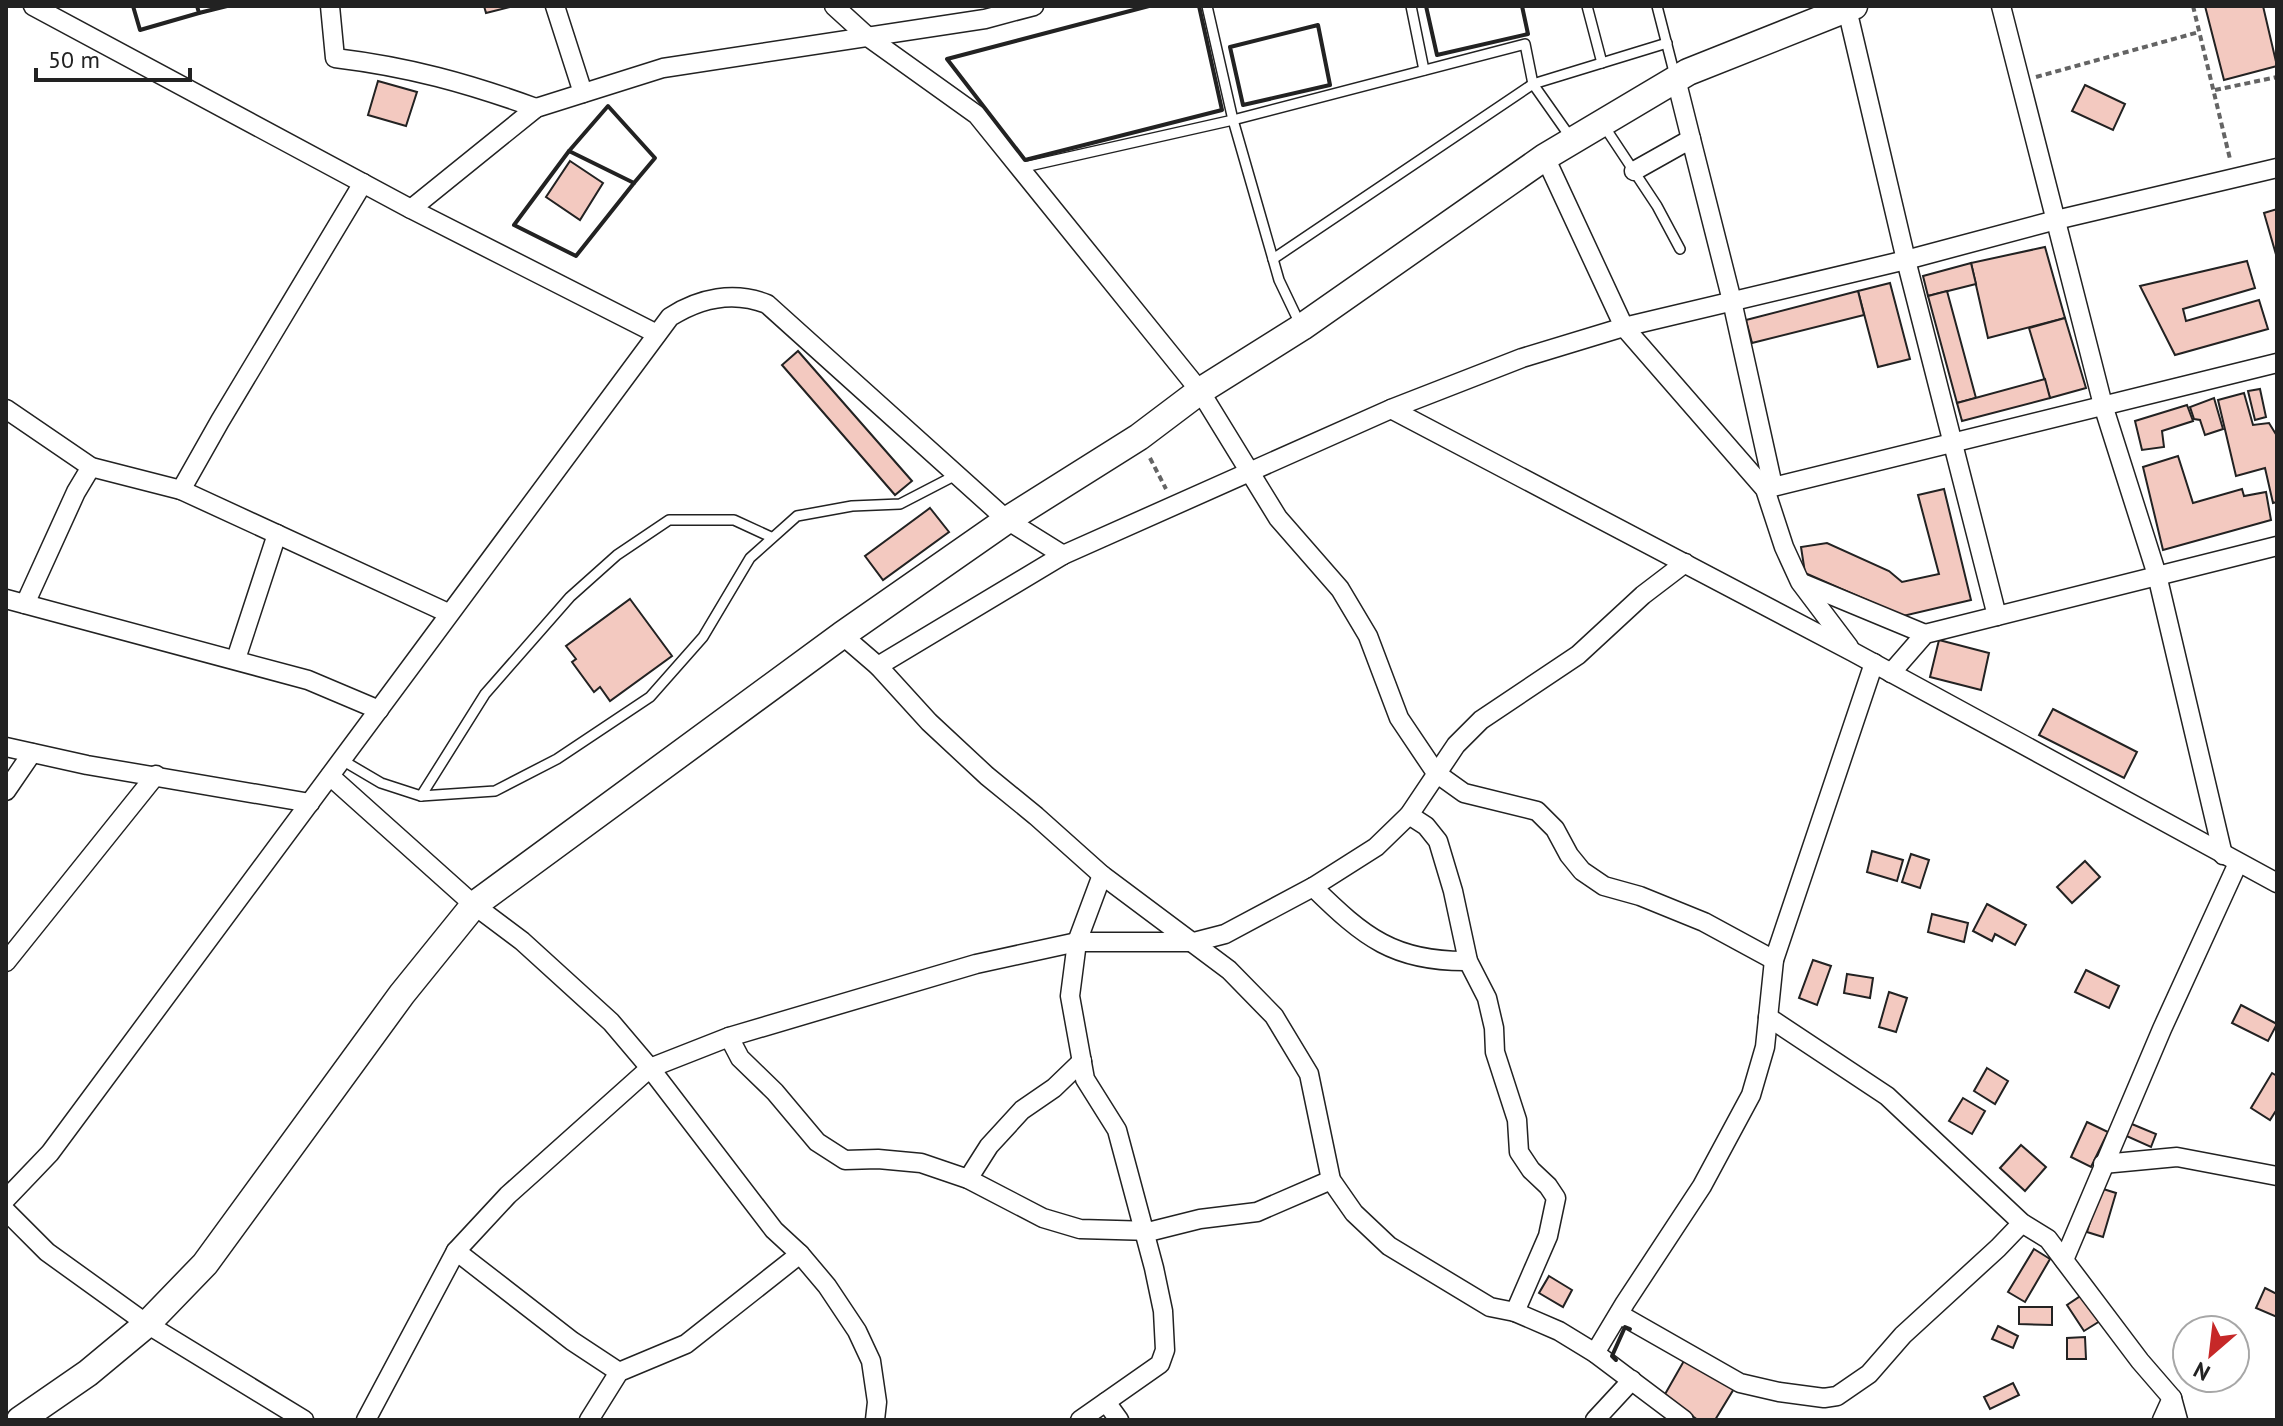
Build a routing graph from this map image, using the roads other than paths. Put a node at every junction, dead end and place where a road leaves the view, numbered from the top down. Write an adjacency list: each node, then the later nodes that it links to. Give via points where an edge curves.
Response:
1 (33, 6): 28 (street)
2 (330, 6): 19 (street, via 335,58 464,82)
3 (555, 6): 18 (street)
4 (834, 6): 12 (street)
5 (1034, 6): 12 (street)
6 (1207, 6): 20 (lane)
7 (1411, 6): 15 (lane)
8 (1587, 6): 14 (lane)
9 (1657, 6): 13 (lane)
10 (2001, 6): 30 (street)
11 (1837, 9): 16 (street); 33 (street)
12 (868, 37): 18 (street, via 663,68); 25 (street, via 977,115)
13 (1667, 43): 14 (lane); 16 (lane)
14 (1602, 63): 17 (lane)
15 (1424, 70): 17 (lane, via 1525,44); 20 (lane)
16 (1676, 79): 21 (street); 22 (street)
17 (1533, 84): 23 (lane); 32 (lane)
18 (583, 93): 19 (street)
19 (536, 108): 29 (street)
20 (1233, 120): 25 (lane); 32 (lane)
21 (1602, 123): 23 (street); 27 (lane)
22 (1691, 139): 27 (street); 34 (street)
23 (1573, 141): 24 (street)
24 (1545, 157): 35 (street); 36 (street)
25 (1020, 168): 39 (street)
26 (2277, 168): 30 (street)
27 (1634, 171): 31 (lane)
28 (363, 183): 29 (street); 48 (street)
29 (411, 209): 37 (street)
30 (2056, 220): 33 (street); 40 (street)
31 (1680, 249)
32 (1273, 259): 35 (lane)
33 (1906, 260): 34 (street); 43 (street)
34 (1732, 301): 36 (street); 47 (street)
35 (1302, 327): 39 (street)
36 (1624, 327): 41 (street, via 1522,358); 47 (street)
37 (657, 334): 46 (street, via 684,308 723,297 747,296 767,304); 59 (street)
38 (2277, 363): 40 (street)
39 (1200, 391): 45 (street); 49 (street, via 1139,437)
40 (2103, 405): 43 (street); 55 (street)
41 (1391, 409): 45 (street); 54 (street)
42 (7, 413): 44 (street)
43 (1952, 442): 47 (street); 60 (street)
44 (91, 467): 48 (street); 58 (street)
45 (1248, 473): 53 (street); 72 (street, via 1278,518 1340,589 1368,636 1399,718)
46 (956, 475): 49 (street); 51 (lane, via 900,504 797,516)
47 (1769, 487): 56 (street, via 1784,547)
48 (181, 490): 50 (street)
49 (1007, 520): 53 (street); 62 (street)
50 (277, 534): 59 (street); 64 (street)
51 (771, 537): 76 (lane, via 750,558 703,637 650,697 557,759 495,791); 76 (lane, via 734,520 669,520 617,555 570,597 485,694)
52 (2277, 546): 55 (street)
53 (1063, 555): 66 (street)
54 (1685, 563): 63 (street); 72 (street, via 1578,655 1481,720)
55 (2157, 575): 60 (street); 79 (street)
56 (1800, 582): 61 (street); 63 (street)
57 (6, 599): 58 (street)
58 (25, 604): 64 (street)
59 (448, 613): 68 (street)
60 (1997, 616): 61 (street)
61 (1925, 634): 67 (street)
62 (842, 635): 66 (street); 83 (street)
63 (1853, 652): 65 (street)
64 (236, 659): 68 (street, via 308,680)
65 (1874, 663): 67 (street); 86 (street)
66 (878, 666): 80 (street, via 929,722)
67 (1891, 673): 79 (street)
68 (379, 710): 71 (street)
69 (6, 747): 70 (street)
70 (32, 753): 73 (street); 75 (street)
71 (342, 760): 74 (street); 76 (lane, via 381,783)
72 (1436, 773): 78 (street); 86 (street, via 1464,793 1537,811 1582,871 1604,886 1704,922)
73 (156, 775): 77 (street); 88 (street)
74 (330, 776): 77 (street); 83 (street)
75 (6, 791)
76 (421, 796)
77 (310, 803): 97 (street, via 50,1153)
78 (1409, 815): 82 (street, via 1376,847); 87 (street, via 1438,841)
79 (2230, 859): 81 (street); 93 (street)
80 (1102, 875): 84 (street); 85 (street)
81 (2277, 883)
82 (1313, 887): 85 (street, via 1225,934); 87 (street, via 1347,920 1409,956)
83 (474, 905): 92 (street, via 611,1022); 106 (street, via 402,994 205,1264)
84 (1077, 942): 85 (street); 90 (street, via 976,964); 91 (street, via 1070,996)
85 (1194, 942): 96 (street, via 1274,1016 1309,1074)
86 (1774, 960): 89 (street)
87 (1468, 961): 104 (street, via 1487,998 1495,1052 1517,1120 1519,1152 1556,1198 1548,1236)
88 (6, 962)
89 (1768, 1017): 99 (street, via 1887,1096); 105 (street, via 1751,1095 1702,1186)
90 (729, 1037): 92 (street); 95 (street, via 740,1058 817,1142 845,1160 921,1163)
91 (1082, 1061): 95 (street, via 1022,1110); 100 (street, via 1085,1079 1117,1130)
92 (650, 1068): 101 (street, via 508,1195); 102 (street, via 774,1230)
93 (2103, 1164): 94 (street, via 2177,1157); 103 (street)
94 (2277, 1176)
95 (968, 1179): 100 (street, via 1043,1218 1080,1229)
96 (1331, 1180): 100 (street, via 1257,1212); 104 (street, via 1354,1213 1389,1246 1490,1307)
97 (6, 1199)
98 (6, 1211): 106 (street, via 47,1252)
99 (2022, 1223): 103 (street, via 2048,1239); 105 (street, via 1869,1374 1837,1396 1740,1383)
100 (1143, 1232): 111 (street, via 1163,1311 1165,1350 1160,1364)
101 (456, 1251): 108 (street); 114 (street)
102 (800, 1254): 108 (street, via 686,1344); 116 (street, via 835,1297 871,1361)
103 (2064, 1260): 110 (street)
104 (1515, 1312): 107 (street)
105 (1619, 1314): 107 (street)
106 (147, 1324): 112 (street); 113 (street)
107 (1595, 1353): 109 (street)
108 (619, 1372): 115 (street)
109 (1632, 1380): 119 (street); 120 (street)
110 (2172, 1398): 121 (street); 122 (street)
111 (1106, 1402): 117 (street); 118 (street)
112 (29, 1418)
113 (304, 1420)
114 (366, 1420)
115 (589, 1420)
116 (875, 1420)
117 (1080, 1420)
118 (1119, 1420)
119 (1595, 1420)
120 (1684, 1420)
121 (2162, 1420)
122 (2178, 1420)

